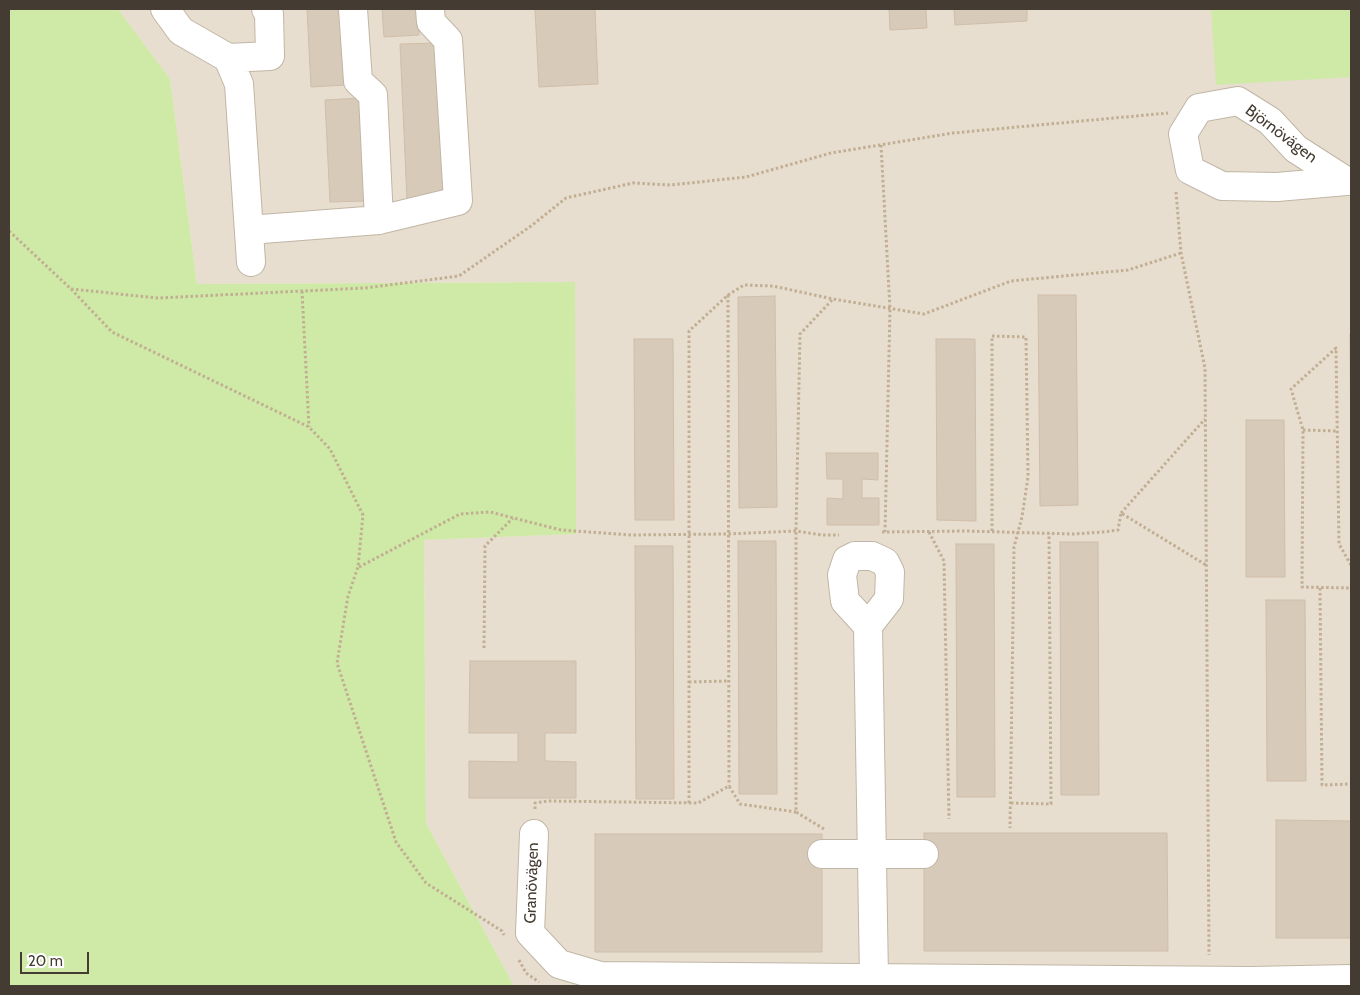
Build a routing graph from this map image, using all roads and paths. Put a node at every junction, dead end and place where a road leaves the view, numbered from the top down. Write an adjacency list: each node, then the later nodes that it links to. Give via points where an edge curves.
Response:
1 (165, 9): 5 (street, via 181,31)
2 (266, 9): 5 (street, via 269,13 270,56)
3 (353, 9): 10 (street, via 358,81 373,95)
4 (430, 9): 10 (street, via 431,22 448,40 458,201)
5 (228, 58): 11 (street, via 239,84)
6 (1176, 112): 7 (path, via 953,133)
7 (881, 145): 16 (path, via 831,153 746,177 671,186 633,183 566,198 459,276 365,288); 19 (path)
8 (1349, 181): 8 (street, Björnövägen, via 1277,187 1222,186 1190,170 1183,134 1199,108 1238,101 1270,121 1296,148)
9 (1176, 188): 13 (path)
10 (379, 220): 11 (street)
11 (249, 230): 14 (street)
12 (9, 231): 15 (path)
13 (1182, 253): 19 (path, via 1128,270 1011,281 924,314); 20 (path, via 1204,368)
14 (251, 262)
15 (70, 289): 16 (path, via 158,298); 21 (path, via 112,332)
16 (302, 291): 21 (path)
17 (728, 295): 18 (path, via 744,285 773,286); 33 (path, via 688,331); 34 (path)
18 (833, 299): 19 (path); 26 (path, via 800,334)
19 (890, 308): 27 (path)
20 (1205, 419): 24 (path); 36 (path)
21 (309, 427): 38 (path, via 330,449 363,515)
22 (1303, 430): 23 (path); 23 (path, via 1291,389 1336,348); 39 (path, via 1302,587)
23 (1337, 431): 37 (path, via 1339,544)
24 (1121, 513): 32 (path, via 1118,530); 36 (path)
25 (514, 518): 33 (path, via 561,530 631,535); 38 (path, via 490,512 460,514); 42 (path, via 485,546)
26 (796, 531): 34 (path); 35 (path); 50 (path)
27 (885, 532): 28 (path); 31 (path)
28 (929, 532): 29 (path); 51 (path, via 944,561)
29 (992, 532): 30 (path); 30 (path, via 992,336 1026,337 1028,477)
30 (1017, 532): 32 (path); 49 (path, via 1014,547)
31 (876, 533)
32 (1049, 533): 49 (path, via 1051,804)
33 (689, 534): 34 (path); 44 (path)
34 (727, 534): 43 (path)
35 (840, 535)
36 (1206, 564): 59 (path)
37 (1351, 565)
38 (358, 568): 57 (path, via 348,596 337,663 396,842 426,883 502,931)
39 (1320, 588): 40 (path); 45 (path, via 1322,785)
40 (1351, 588)
41 (868, 626): 55 (street)
42 (484, 648)
43 (728, 681): 44 (path); 46 (path)
44 (689, 682): 48 (path)
45 (1351, 784)
46 (729, 786): 48 (path, via 698,803); 50 (path, via 740,804)
47 (548, 801): 48 (path)
48 (689, 803)
49 (1010, 803): 52 (path)
50 (796, 812): 54 (path)
51 (949, 819)
52 (1010, 828)
53 (534, 834): 61 (street, Granövägen, via 530,933 559,964 600,976)
54 (826, 843): 55 (street)
55 (872, 854): 56 (street); 61 (street)
56 (924, 854)
57 (507, 939)
58 (516, 956): 63 (path, via 526,973)
59 (1209, 956)
60 (1351, 979): 62 (street, Granövägen)
61 (861, 981): 62 (street, Granövägen)
62 (928, 982)
63 (545, 986)

